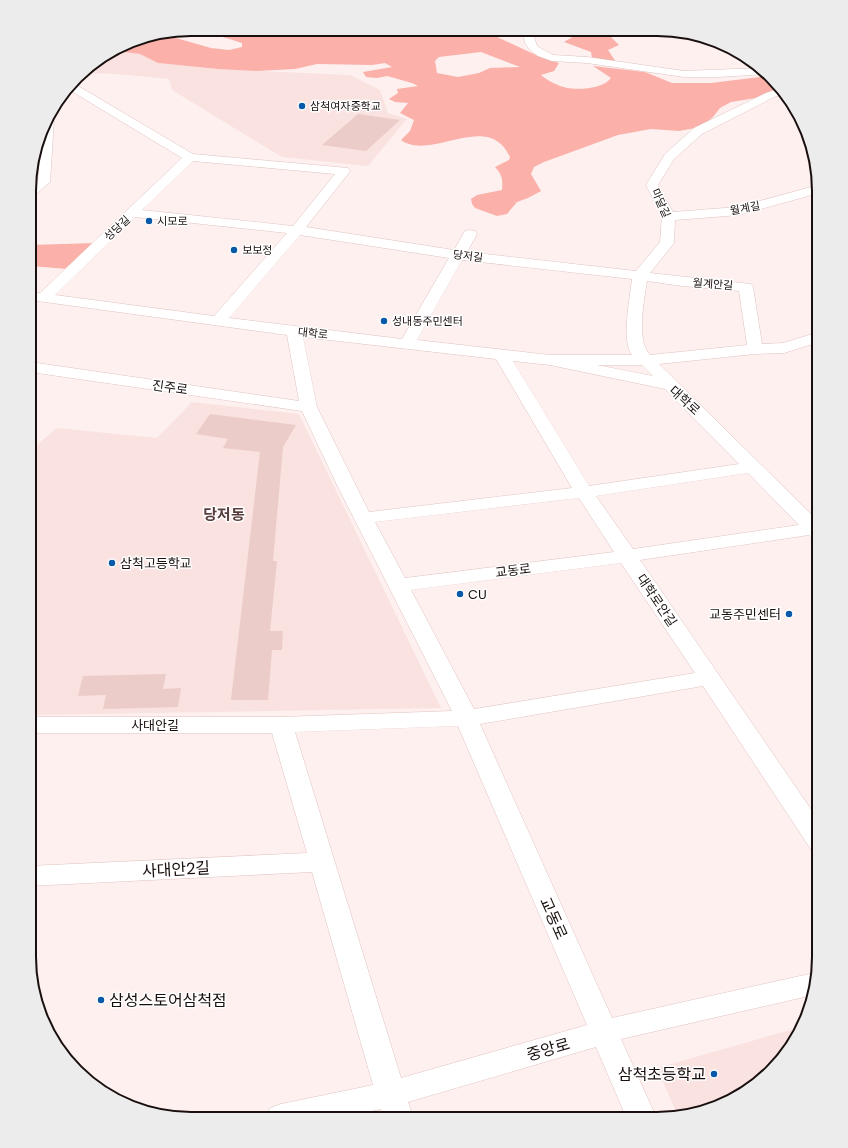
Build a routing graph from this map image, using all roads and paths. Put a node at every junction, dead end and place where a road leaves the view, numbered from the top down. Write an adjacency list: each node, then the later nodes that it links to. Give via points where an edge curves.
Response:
1 (528, 36): 2 (street, via 532,47 542,55 550,57 688,74)
2 (755, 72)
3 (75, 89): 7 (street)
4 (776, 93): 12 (street, 마달길, via 698,131 669,157 652,185)
5 (47, 134): 9 (street, via 44,182)
6 (260, 156): 8 (street)
7 (190, 157): 8 (street); 11 (street, 성당길)
8 (235, 161): 13 (street, via 344,171)
9 (36, 188)
10 (812, 191): 12 (street, 월계길, via 739,211)
11 (132, 213): 13 (street, 당저길); 17 (street, 성당길)
12 (669, 216): 16 (street, 마달길, via 667,243)
13 (297, 230): 15 (street, 당저길); 18 (street)
14 (470, 234): 15 (street)
15 (458, 255): 16 (street, 당저길); 21 (street)
16 (640, 276): 22 (street, 월계안길, via 746,287); 25 (street, via 634,323 637,351)
17 (37, 297): 18 (street, 대학로)
18 (218, 321): 19 (street, 대학로)
19 (294, 331): 21 (street, 대학로); 28 (street, 교동로)
20 (812, 339): 22 (street, via 784,348)
21 (407, 344): 23 (street, 대학로)
22 (755, 349): 25 (street)
23 (502, 355): 24 (street, 대학로); 30 (street, 대학로안길)
24 (550, 360): 25 (street, 대학로); 27 (street, 대학로)
25 (646, 360): 27 (street)
26 (36, 368): 28 (street, 진주로)
27 (672, 385): 29 (street, 대학로)
28 (309, 407): 31 (street, 교동로)
29 (753, 467): 30 (street); 32 (street, 대학로)
30 (584, 492): 31 (street); 34 (street, 대학로안길)
31 (363, 518): 35 (street, 교동로)
32 (812, 526)
33 (812, 532): 34 (street, 대학로)
34 (627, 556): 35 (street, 교동로); 36 (street, 대학로안길)
35 (398, 585): 37 (street, 교동로)
36 (709, 678): 37 (street); 40 (street, 대학로안길)
37 (467, 718): 38 (street); 44 (street, 교동로)
38 (281, 725): 39 (street, 사대안길); 41 (street)
39 (36, 726)
40 (812, 831)
41 (322, 862): 42 (street, 사대안2길); 45 (street)
42 (36, 876)
43 (810, 984): 44 (street, 중앙로)
44 (605, 1033): 45 (street, 중앙로); 47 (street, 교동로)
45 (395, 1106): 46 (street, 중앙로)
46 (338, 1112)
47 (639, 1112)

